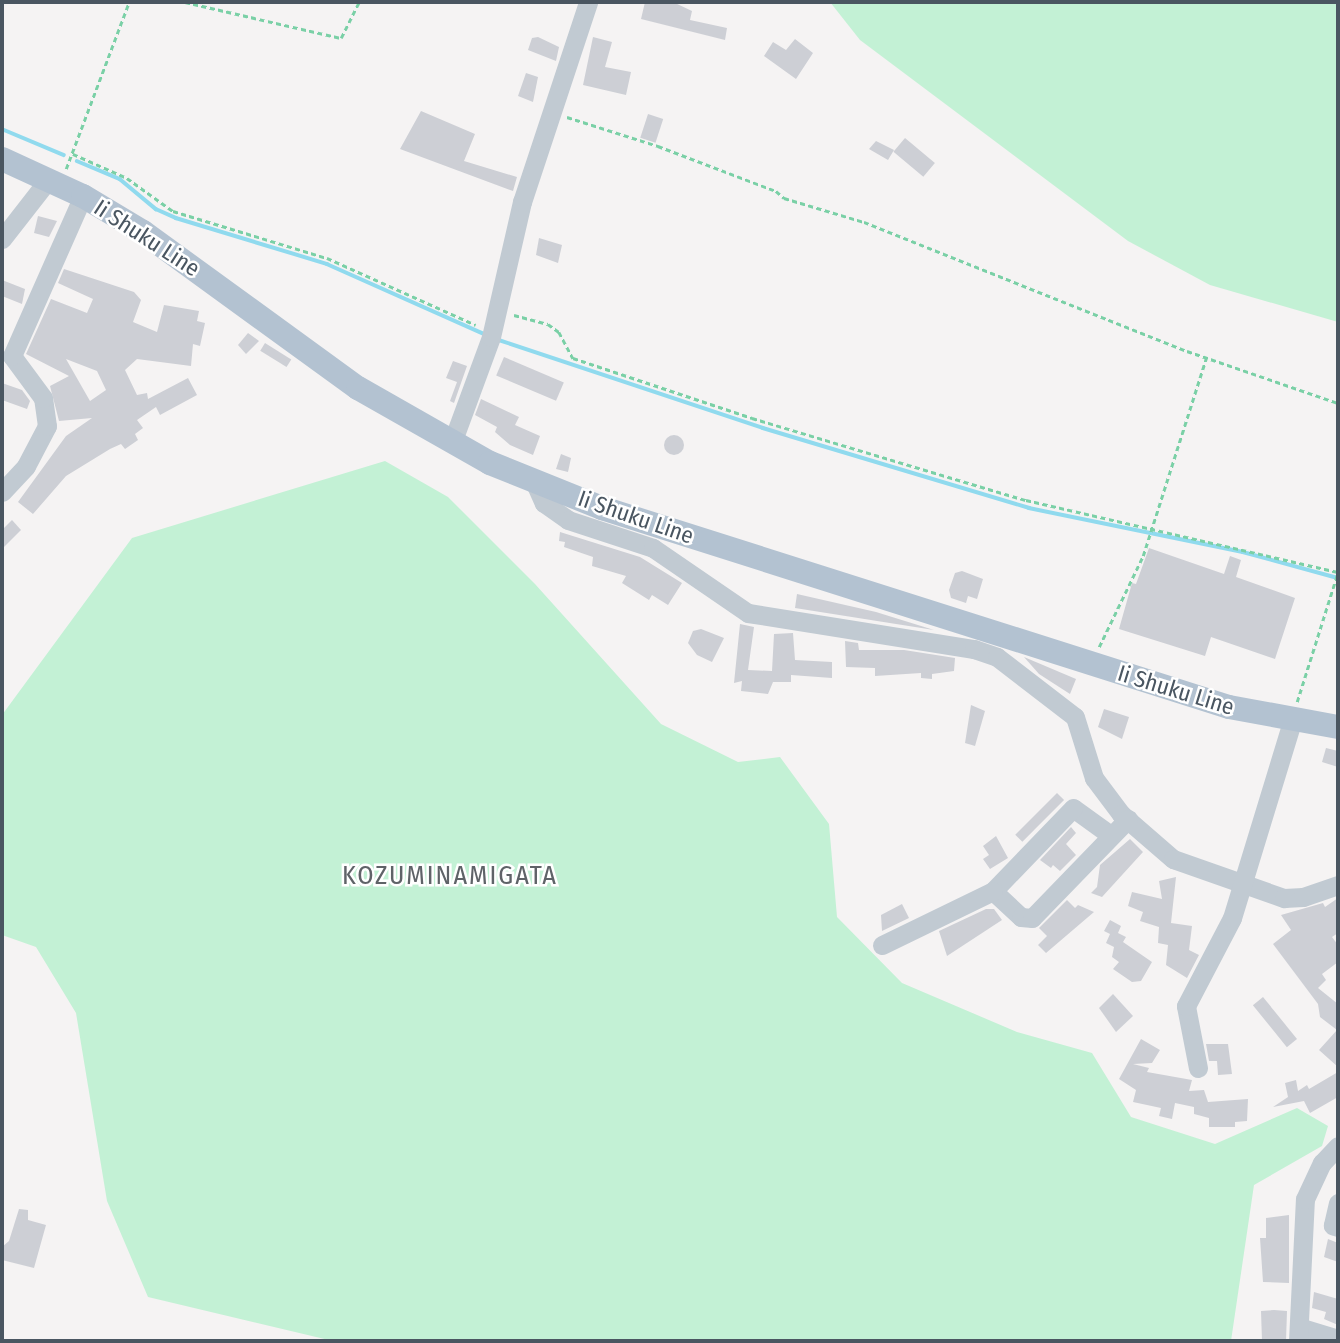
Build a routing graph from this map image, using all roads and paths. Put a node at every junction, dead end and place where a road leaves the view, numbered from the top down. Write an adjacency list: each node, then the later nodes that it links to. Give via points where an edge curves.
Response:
1 (130, 2): 6 (path)
2 (185, 2): 3 (path, via 341,37)
3 (359, 2)
4 (588, 2): 5 (street)
5 (551, 111): 11 (street, via 522,202); 13 (path, via 670,150 784,198 864,222 1046,297)
6 (74, 154): 8 (path); 12 (path, via 127,178 173,211 327,258)
7 (2, 159): 8 (main road, Ii Shuku Line)
8 (53, 183): 9 (main road, Ii Shuku Line); 10 (street)
9 (83, 196): 15 (main road, Ii Shuku Line, via 183,260 358,388); 17 (street, via 12,356 43,398 47,426 26,466)
10 (2, 239)
11 (497, 310): 12 (street); 18 (path, via 548,324 559,332 573,358 752,418 1026,500)
12 (492, 330): 15 (street)
13 (1207, 355): 14 (path); 18 (path)
14 (1338, 403)
15 (452, 443): 16 (main road, Ii Shuku Line)
16 (534, 481): 20 (main road, Ii Shuku Line, via 602,508); 23 (street, via 544,503 568,520 653,548 748,613 974,649 997,657 1075,718 1094,778)
17 (2, 492)
18 (1153, 527): 19 (path); 20 (path)
19 (1338, 572): 21 (path)
20 (1091, 664): 21 (main road, Ii Shuku Line, via 1229,707)
21 (1293, 718): 22 (main road, Ii Shuku Line); 26 (street)
22 (1338, 727)
23 (1128, 819): 24 (street); 26 (street, via 1173,859)
24 (1109, 834): 27 (street, via 1073,808); 27 (street, via 1032,918 1021,917)
25 (1338, 885): 26 (street, via 1284,898)
26 (1243, 886): 29 (street, via 1232,918 1186,1006)
27 (993, 891): 28 (street)
28 (882, 945)
29 (1198, 1069)
30 (1336, 1150): 33 (street, via 1322,1163 1305,1199)
31 (1338, 1203): 32 (street, via 1333,1226)
32 (1338, 1227)
33 (1298, 1334): 34 (street)
34 (1338, 1339)

